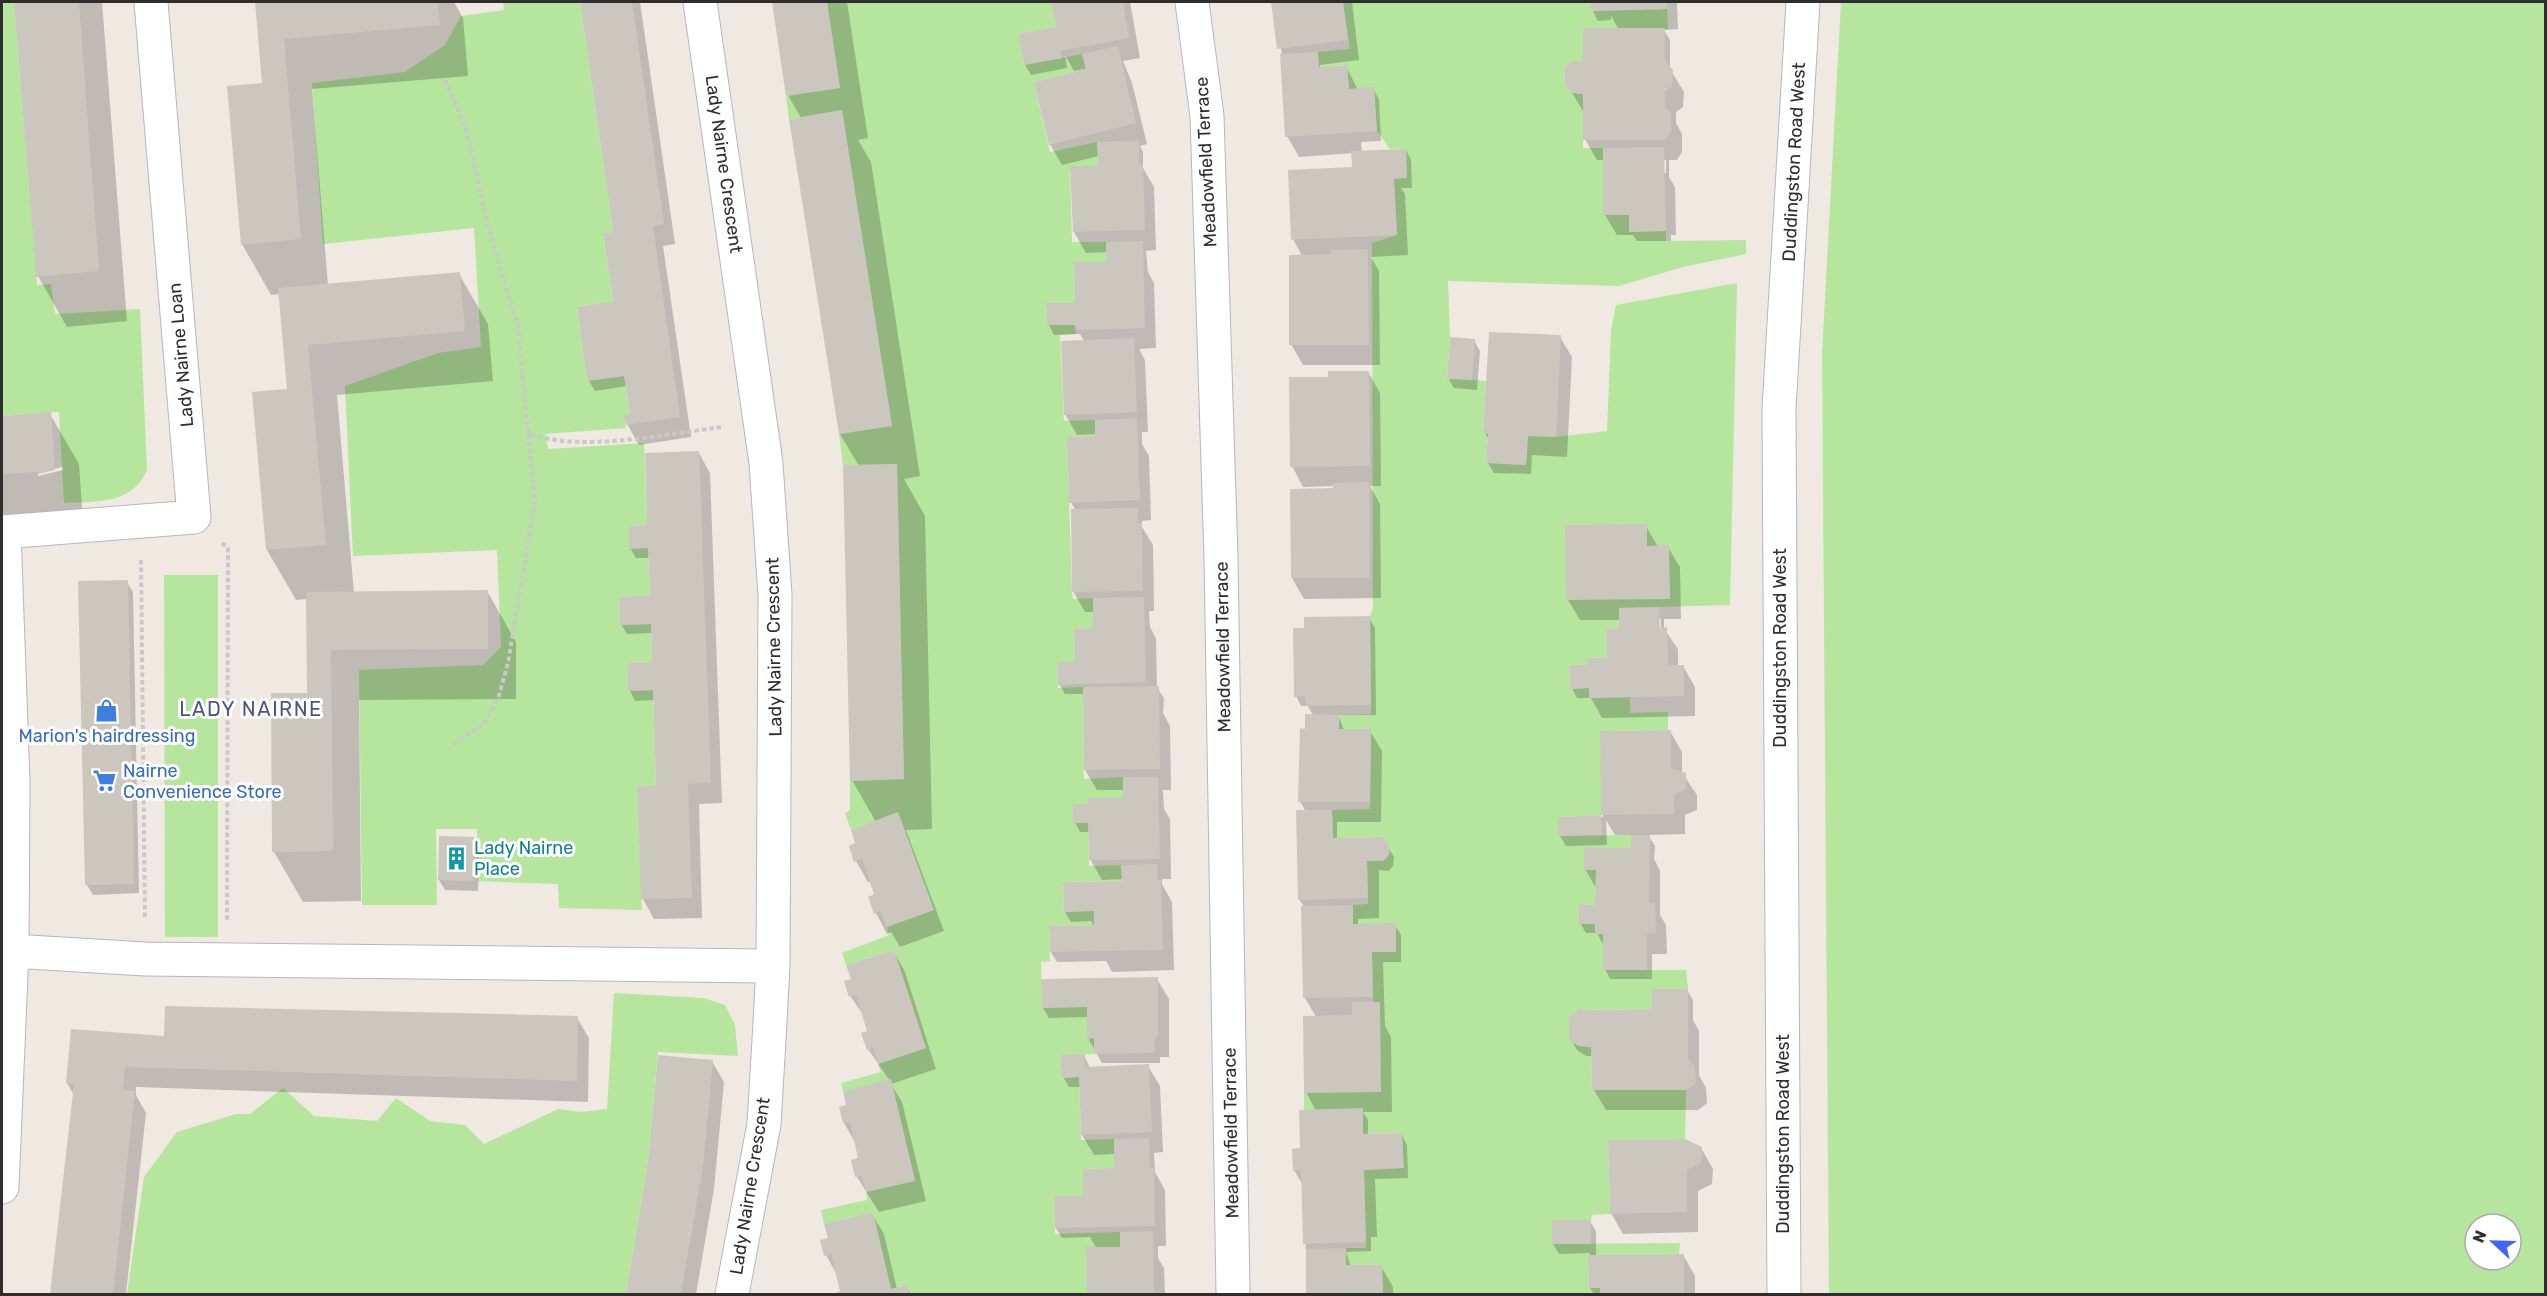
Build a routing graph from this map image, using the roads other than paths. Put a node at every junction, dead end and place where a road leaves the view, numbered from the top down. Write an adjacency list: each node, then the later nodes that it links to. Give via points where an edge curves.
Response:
1 (151, 2): 5 (street, Lady Nairne Loan, via 194,517)
2 (700, 2): 7 (street, Lady Nairne Crescent, via 770,504 775,634)
3 (1192, 2): 11 (street, Meadowfield Terrace, via 1207,116 1214,319 1230,965)
4 (1803, 2): 12 (street, Duddingston Road West, via 1779,409)
5 (3, 532): 6 (street, via 12,782)
6 (12, 951): 7 (street, via 146,959); 8 (street)
7 (773, 966): 10 (street, Lady Nairne Crescent, via 764,1124)
8 (6, 1025): 9 (street)
9 (2, 1187)
10 (732, 1294)
11 (1233, 1294)
12 (1784, 1294)

